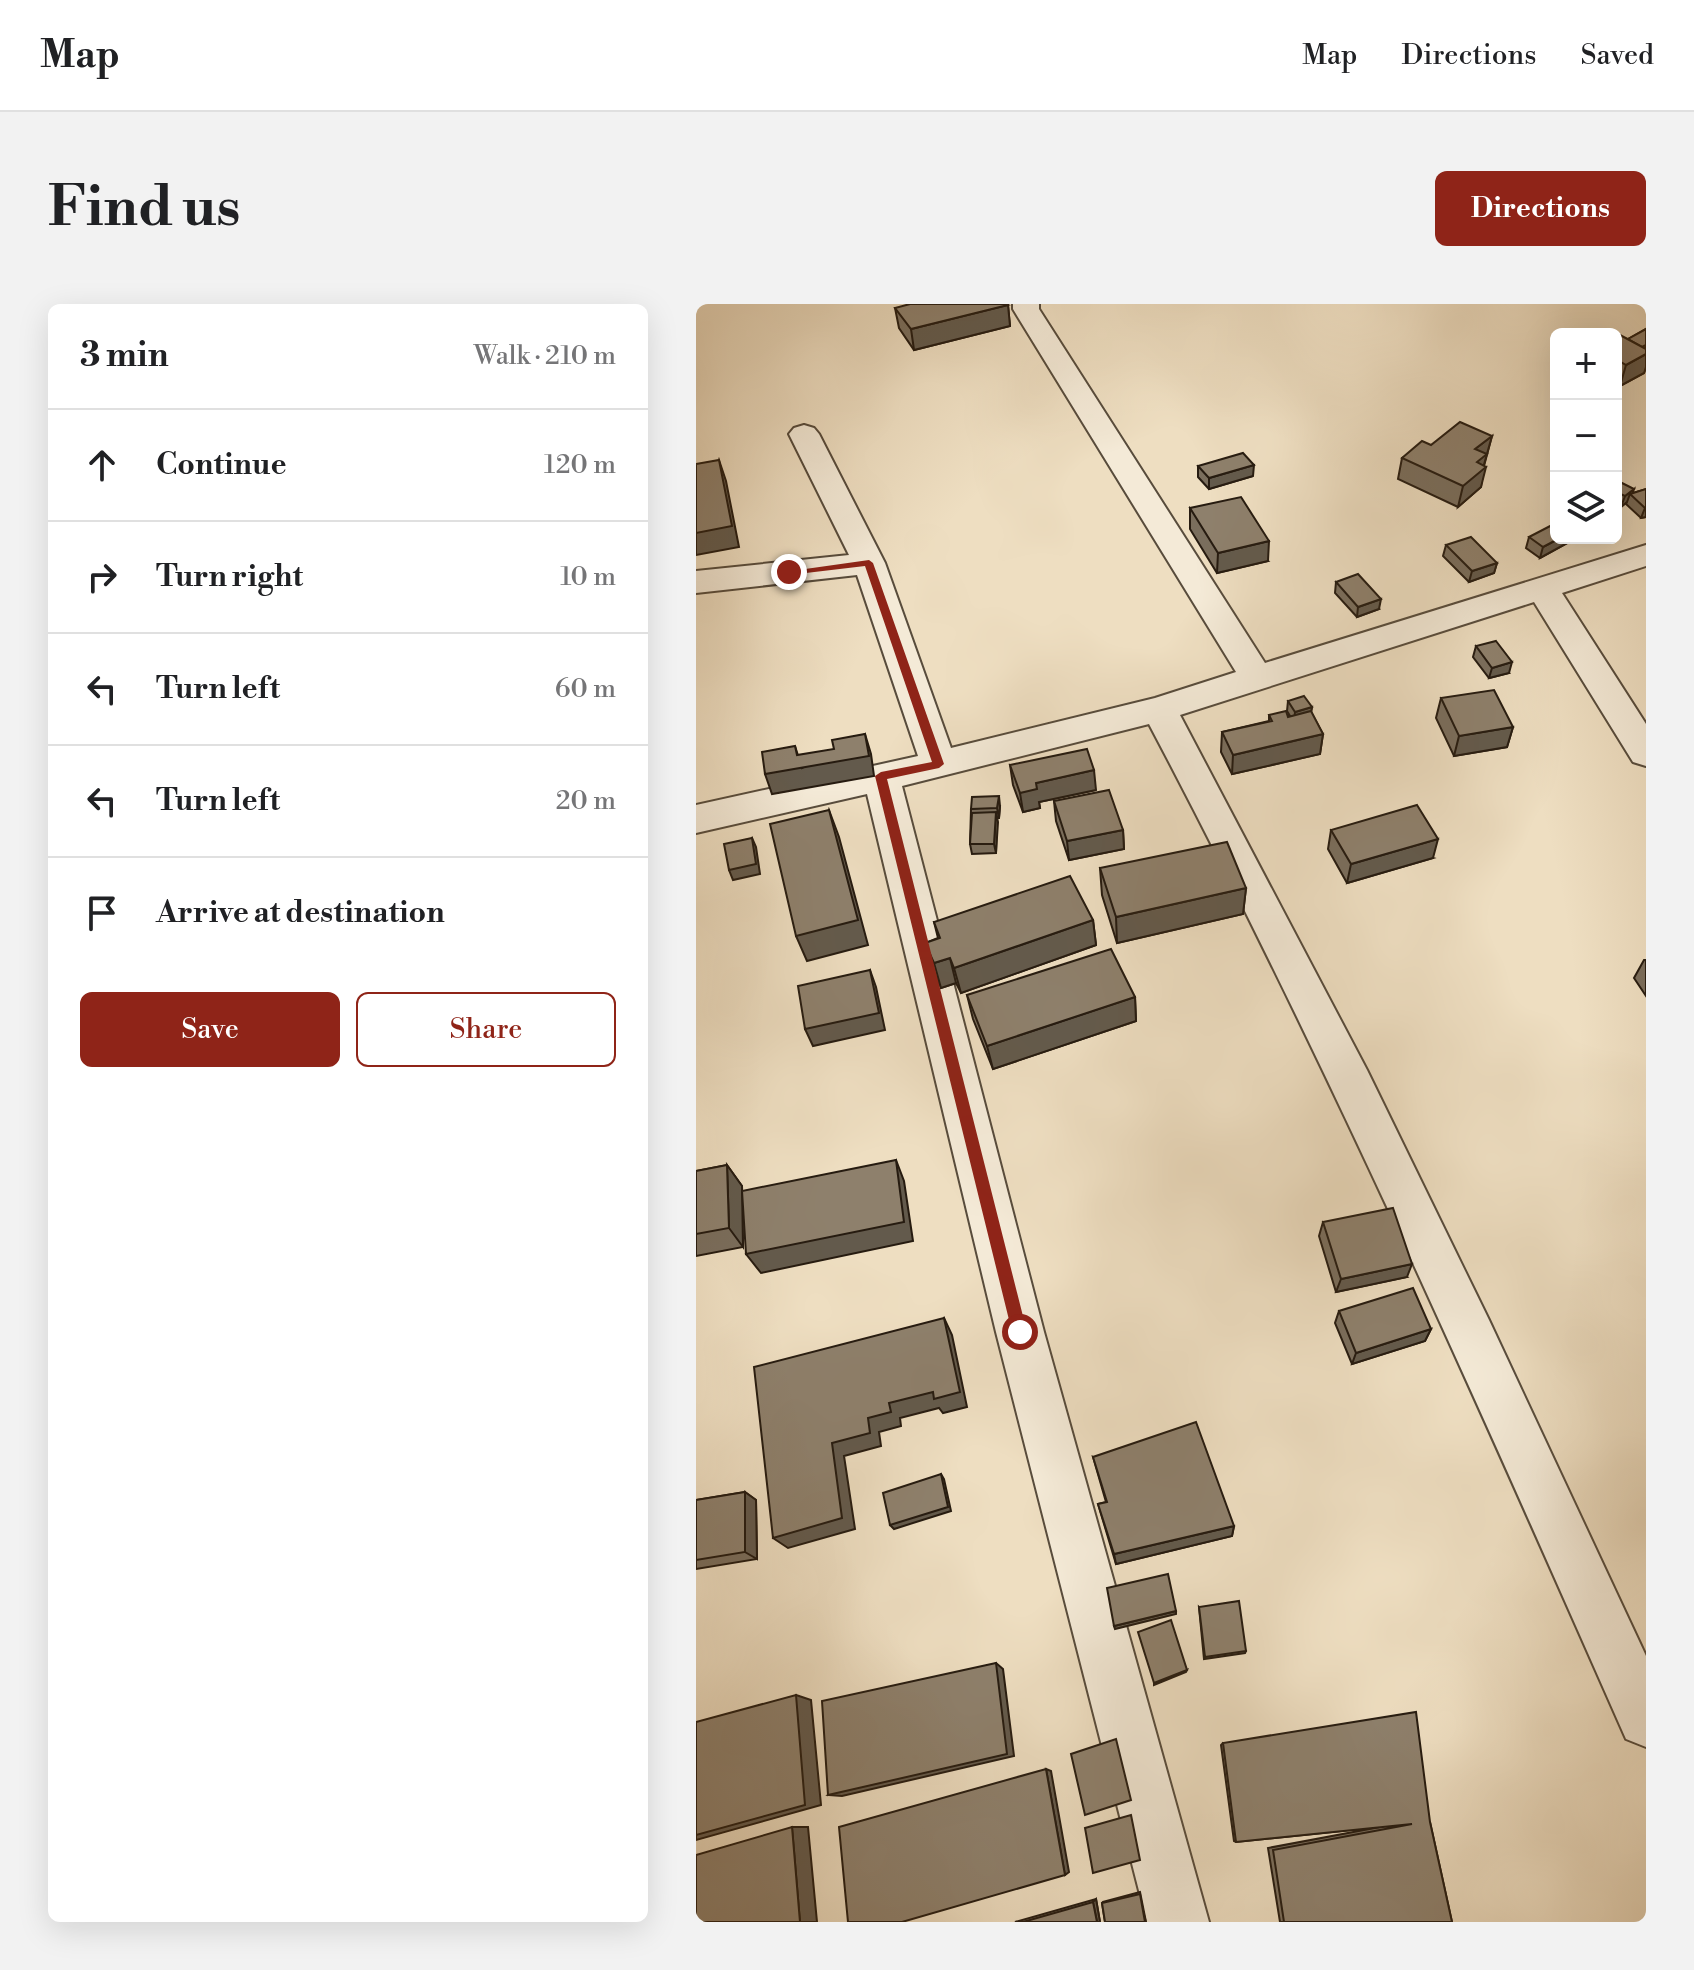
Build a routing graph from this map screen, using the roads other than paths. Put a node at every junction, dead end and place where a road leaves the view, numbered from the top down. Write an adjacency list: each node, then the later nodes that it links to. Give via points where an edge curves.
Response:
1 (1026, 304): 7 (street)
2 (804, 434): 4 (street)
3 (1646, 555): 6 (street)
4 (869, 563): 5 (street); 10 (street)
5 (696, 582)
6 (1542, 587): 7 (street); 9 (street)
7 (1257, 678): 8 (street)
8 (1159, 709): 10 (street); 13 (street, via 1277,931 1484,1361)
9 (1646, 753)
10 (939, 764): 11 (street)
11 (881, 776): 12 (street); 14 (street, via 1020,1332)
12 (696, 819)
13 (1646, 1719)
14 (1178, 1922)

